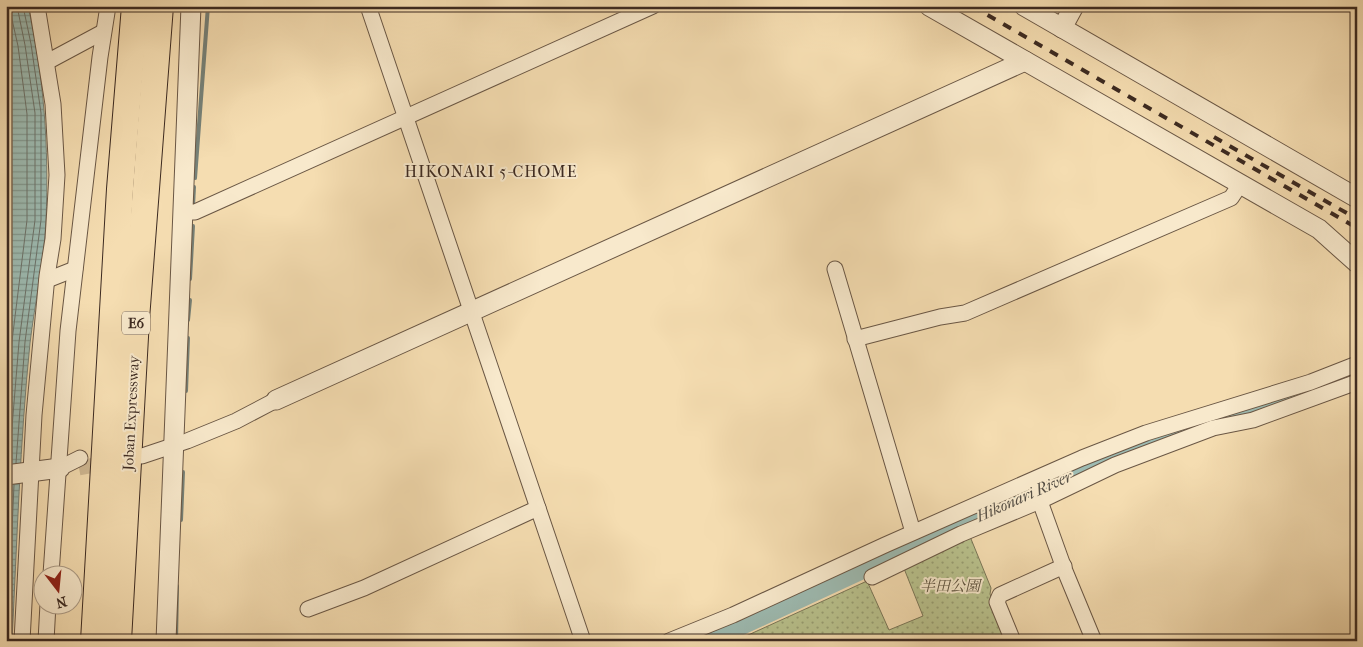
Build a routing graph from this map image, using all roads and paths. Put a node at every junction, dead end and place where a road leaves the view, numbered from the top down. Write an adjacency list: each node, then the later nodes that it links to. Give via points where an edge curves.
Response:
1 (37, 6): 14 (street)
2 (108, 6): 12 (street)
3 (135, 6): 48 (highway, Joban Expressway / E6, via 120,189)
4 (160, 6): 49 (highway, Joban Expressway / E6, via 136,319)
5 (191, 6): 18 (street)
6 (368, 6): 15 (street)
7 (653, 6): 15 (street)
8 (929, 6): 13 (street)
9 (1024, 6): 11 (street)
10 (1074, 6): 11 (street)
11 (1062, 28): 17 (street)
12 (103, 32): 14 (street); 20 (street)
13 (1025, 61): 16 (street); 23 (street)
14 (47, 62): 22 (street, via 57,175 53,239)
15 (405, 118): 18 (street, via 195,212); 23 (street)
16 (1241, 183): 19 (street, via 1319,229); 24 (street, via 1231,198 965,313)
17 (1357, 198)
18 (182, 212): 29 (street)
19 (1357, 263)
20 (75, 269): 22 (street); 33 (street)
21 (835, 269): 24 (street)
22 (46, 280): 34 (street)
23 (472, 312): 27 (street); 38 (street)
24 (855, 339): 39 (street)
25 (1357, 364): 28 (street)
26 (1357, 382): 28 (street, via 1253,420)
27 (276, 400): 29 (street)
28 (1149, 443): 30 (street)
29 (173, 445): 31 (street); 50 (street)
30 (1134, 449): 36 (street, via 1096,473); 36 (street, via 1082,458)
31 (142, 451)
32 (80, 463): 33 (street)
33 (60, 468): 34 (street); 41 (street)
34 (28, 472): 35 (street); 46 (street)
35 (6, 474)
36 (1037, 492): 37 (street); 37 (street); 42 (street)
37 (1000, 507): 39 (street); 40 (street)
38 (538, 508): 44 (street, via 364,588); 51 (street)
39 (913, 532): 40 (street)
40 (890, 556): 43 (street); 52 (street)
41 (52, 564)
42 (1064, 566): 53 (street, via 1000,595 997,602); 54 (street)
43 (872, 577)
44 (308, 609)
45 (47, 614): 47 (street)
46 (22, 641)
47 (46, 641)
48 (94, 641)
49 (118, 641)
50 (166, 641)
51 (583, 641)
52 (669, 641)
53 (1013, 641)
54 (1094, 641)

